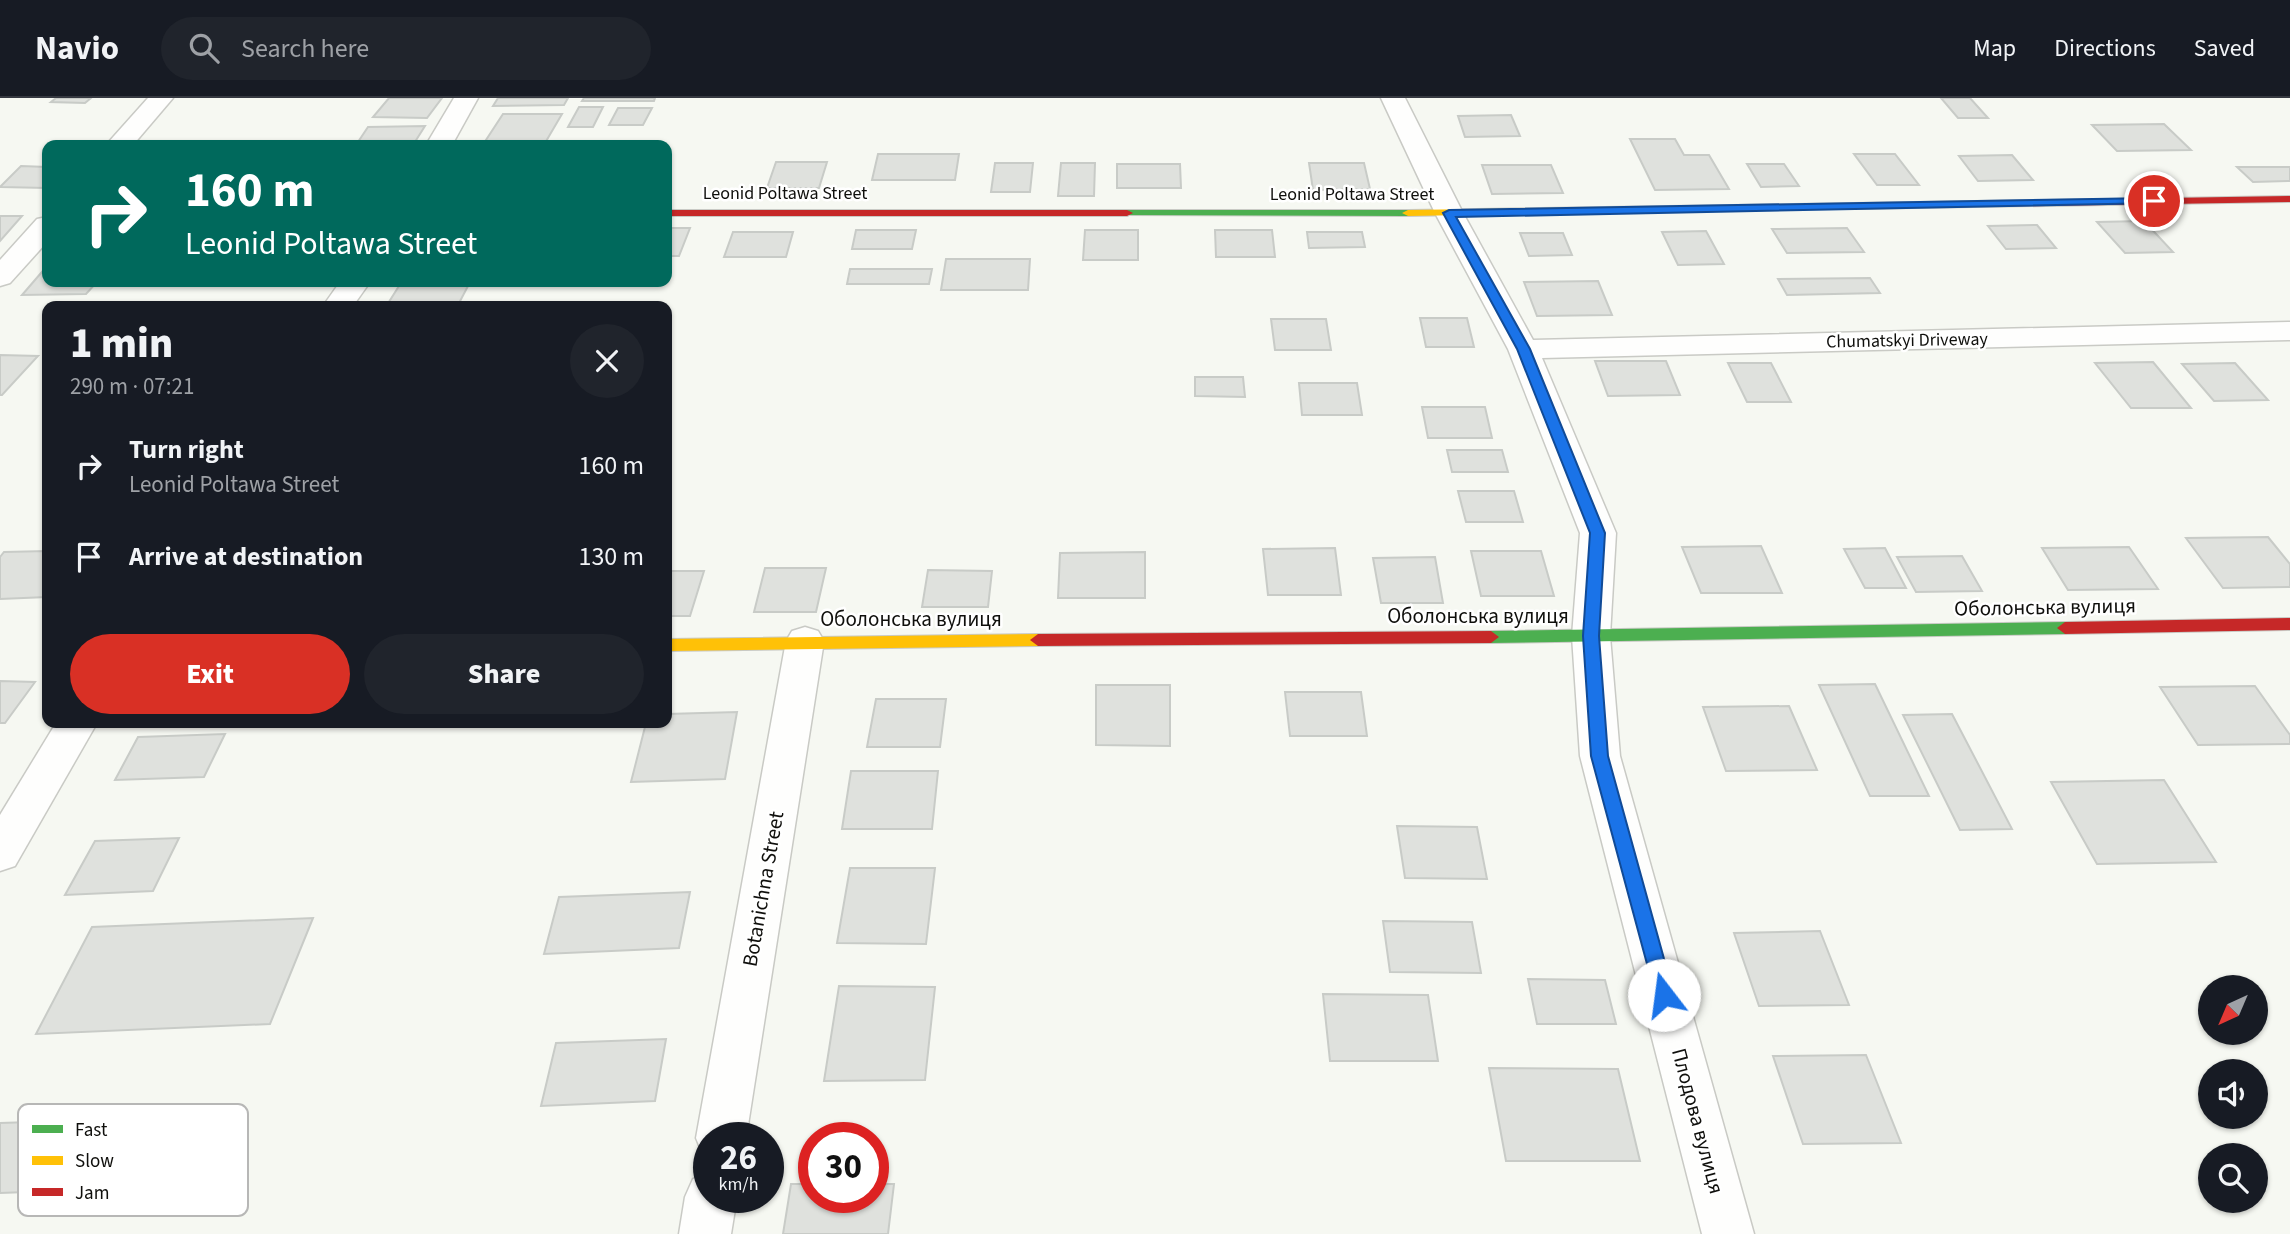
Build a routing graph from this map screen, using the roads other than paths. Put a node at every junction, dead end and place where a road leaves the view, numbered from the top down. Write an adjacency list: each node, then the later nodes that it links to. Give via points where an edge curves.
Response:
1 (161, 98): 4 (street)
2 (466, 98): 5 (street)
3 (1393, 98): 8 (street, Плодова вулиця)
4 (123, 140)
5 (442, 140)
6 (2290, 199): 8 (street, Leonid Poltawa Street)
7 (672, 213): 8 (street, Leonid Poltawa Street)
8 (1449, 213): 12 (street, Плодова вулиця)
9 (42, 231): 10 (street)
10 (0, 277)
11 (2290, 331): 12 (street, Chumatskyi Driveway)
12 (1523, 349): 14 (street, Плодова вулиця, via 1598,533)
13 (2290, 624): 14 (street, Оболонська вулиця)
14 (1591, 636): 15 (street, Оболонська вулиця); 22 (street, Плодова вулиця, via 1600,756)
15 (805, 641): 16 (street, Оболонська вулиця); 19 (street, Botanichna Street)
16 (672, 645)
17 (74, 728): 18 (street)
18 (0, 853)
19 (724, 1122)
20 (708, 1213): 21 (street)
21 (705, 1234)
22 (1728, 1234)

